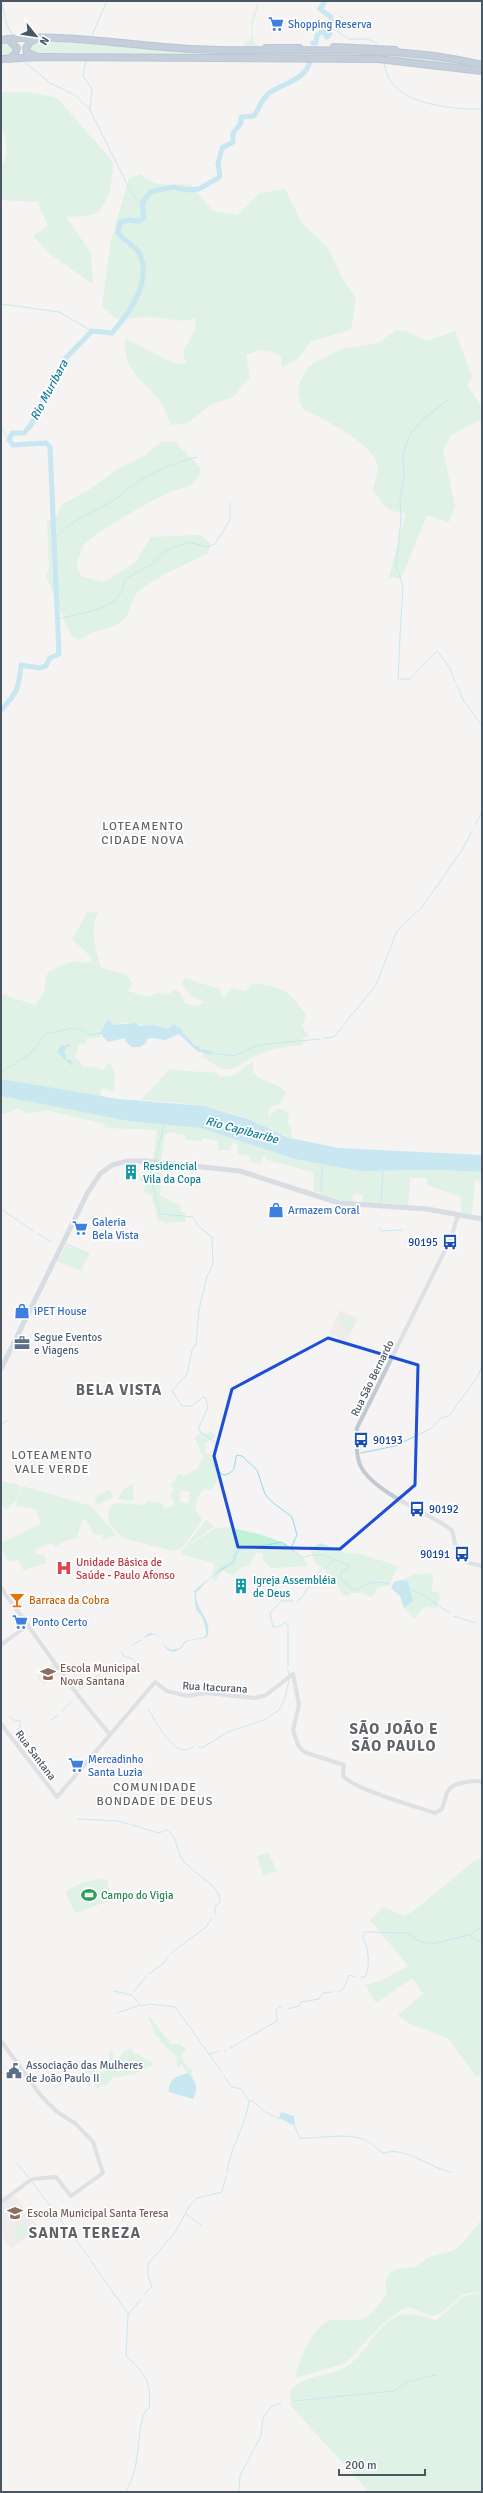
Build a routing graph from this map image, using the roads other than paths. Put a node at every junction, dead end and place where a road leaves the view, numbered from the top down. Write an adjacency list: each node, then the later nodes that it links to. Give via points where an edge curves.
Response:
1 (38, 38): 2 (highway); 3 (highway, via 28,44 26,50 30,55); 6 (highway, via 191,49 394,54)
2 (4, 40): 5 (highway, via 17,48)
3 (42, 57): 5 (highway); 7 (highway, via 378,59)
4 (1, 59): 5 (highway)
5 (9, 59)
6 (482, 64)
7 (482, 71)
8 (458, 1215): 9 (main road); 10 (main road, via 427,1209 355,1205 333,1201 232,1170 146,1161 116,1164 100,1174 88,1192); 11 (street, Rua São Bernardo, via 451,1238 357,1428 356,1441 360,1462 365,1472 395,1497 452,1530 458,1556 468,1563)
9 (482, 1219)
10 (1, 1369)
11 (482, 1566)
12 (1, 1588): 13 (street)
13 (28, 1625): 14 (street); 16 (street)
14 (1, 1645)
15 (1, 1724): 16 (street, Rua Santana, via 57,1797)
16 (110, 1735): 17 (street, Rua Itacurana, via 155,1682 167,1691 186,1696 206,1693 255,1698 266,1695 293,1674 299,1705 293,1730 296,1741 304,1752 344,1765 343,1776 347,1780 435,1813 442,1809 448,1789 453,1784 474,1780)
17 (482, 1782)
18 (1, 2041): 19 (street, via 42,2097 56,2112 77,2125 93,2142 103,2173 71,2196 56,2177 32,2179)
19 (1, 2202)

